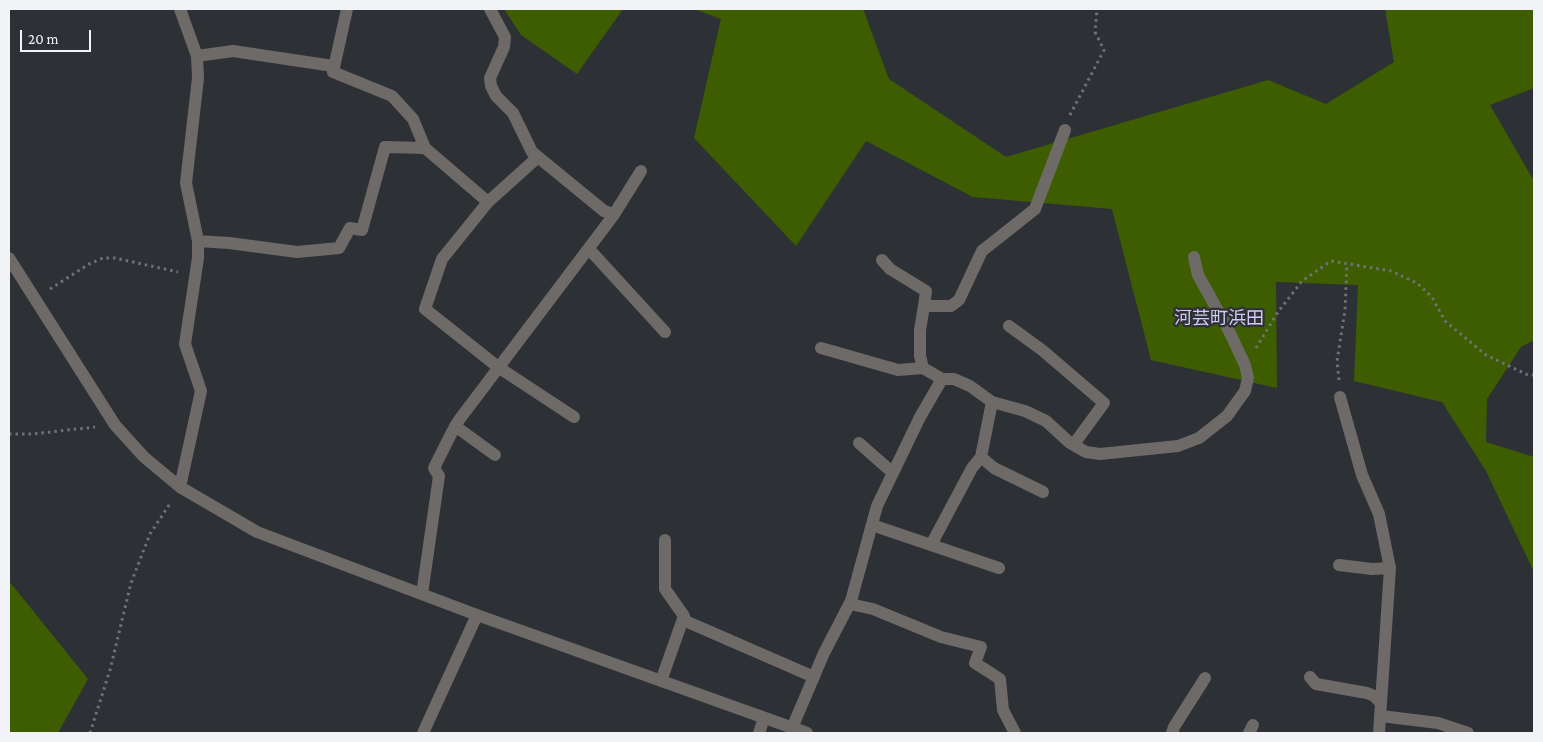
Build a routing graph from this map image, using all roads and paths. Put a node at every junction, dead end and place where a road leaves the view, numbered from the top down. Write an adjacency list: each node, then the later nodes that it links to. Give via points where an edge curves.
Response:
1 (180, 9): 5 (street)
2 (347, 9): 6 (street)
3 (490, 9): 9 (street, via 505,37 504,47 492,71 491,86 513,113 532,152)
4 (1097, 9): 7 (path, via 1095,32 1104,50 1071,111)
5 (197, 56): 6 (street, via 233,50); 13 (street, via 198,78 186,183)
6 (333, 66): 8 (street, via 333,72 392,96 413,119)
7 (1065, 130): 21 (street, via 1035,209 982,252 959,300 951,306)
8 (425, 148): 11 (street); 13 (street, via 385,148 362,230 350,228 339,248 297,252)
9 (538, 157): 11 (street); 12 (street, via 604,211)
10 (641, 171): 12 (street)
11 (488, 202): 26 (street, via 442,259 425,309)
12 (614, 214): 14 (street)
13 (198, 241): 19 (street)
14 (589, 249): 23 (street); 26 (street)
15 (1194, 257): 25 (street, via 1198,275)
16 (9, 258): 20 (street)
17 (882, 260): 21 (street, via 890,269 926,291)
18 (1347, 264): 25 (path, via 1331,261 1302,281); 28 (path, via 1391,271 1417,283 1432,297 1445,321 1486,355); 30 (path, via 1345,310 1337,361)
19 (196, 276): 20 (path, via 103,258); 41 (street, via 185,344 201,390)
20 (35, 299): 33 (street)
21 (924, 306): 27 (street, via 920,330)
22 (1008, 326): 37 (street, via 1042,350 1104,403)
23 (665, 332)
24 (821, 348): 27 (street, via 898,370)
25 (1245, 365): 37 (street, via 1248,378 1242,396 1215,427 1193,441 1178,446 1100,454 1086,452)
26 (498, 367): 32 (street); 34 (street)
27 (923, 368): 29 (street)
28 (1534, 375)
29 (942, 379): 31 (street, via 954,379 970,386); 40 (street)
30 (1340, 397): 48 (street, via 1362,475 1379,514)
31 (992, 402): 37 (street, via 1025,410 1046,420); 39 (street)
32 (574, 417)
33 (115, 425): 35 (path); 41 (street, via 144,457)
34 (455, 426): 38 (street); 49 (street, via 434,468 439,476)
35 (9, 434)
36 (859, 443): 40 (street)
37 (1074, 444)
38 (495, 455)
39 (981, 456): 42 (street, via 994,468); 45 (street)
40 (893, 473): 43 (street)
41 (180, 487): 49 (street, via 257,532); 60 (path, via 150,534 131,583 110,670)
42 (1043, 492)
43 (872, 524): 45 (street); 50 (street)
44 (664, 540): 52 (street, via 665,589 684,616)
45 (931, 545): 47 (street)
46 (1339, 565): 48 (street)
47 (999, 568)
48 (1390, 568): 57 (street)
49 (422, 594): 51 (street)
50 (850, 604): 53 (street); 64 (street, via 981,647 975,663 1000,679 1003,710)
51 (477, 615): 56 (street); 61 (street)
52 (683, 620): 53 (street); 56 (street)
53 (814, 676): 59 (street)
54 (1310, 677): 57 (street, via 1316,684 1367,693)
55 (1206, 678): 65 (street)
56 (661, 681): 58 (street)
57 (1381, 709): 66 (street); 67 (street)
58 (764, 718): 59 (street); 62 (street)
59 (792, 728): 63 (street)
60 (90, 733)
61 (423, 733)
62 (759, 733)
63 (806, 733)
64 (1015, 733)
65 (1172, 733)
66 (1379, 733)
67 (1468, 733)

